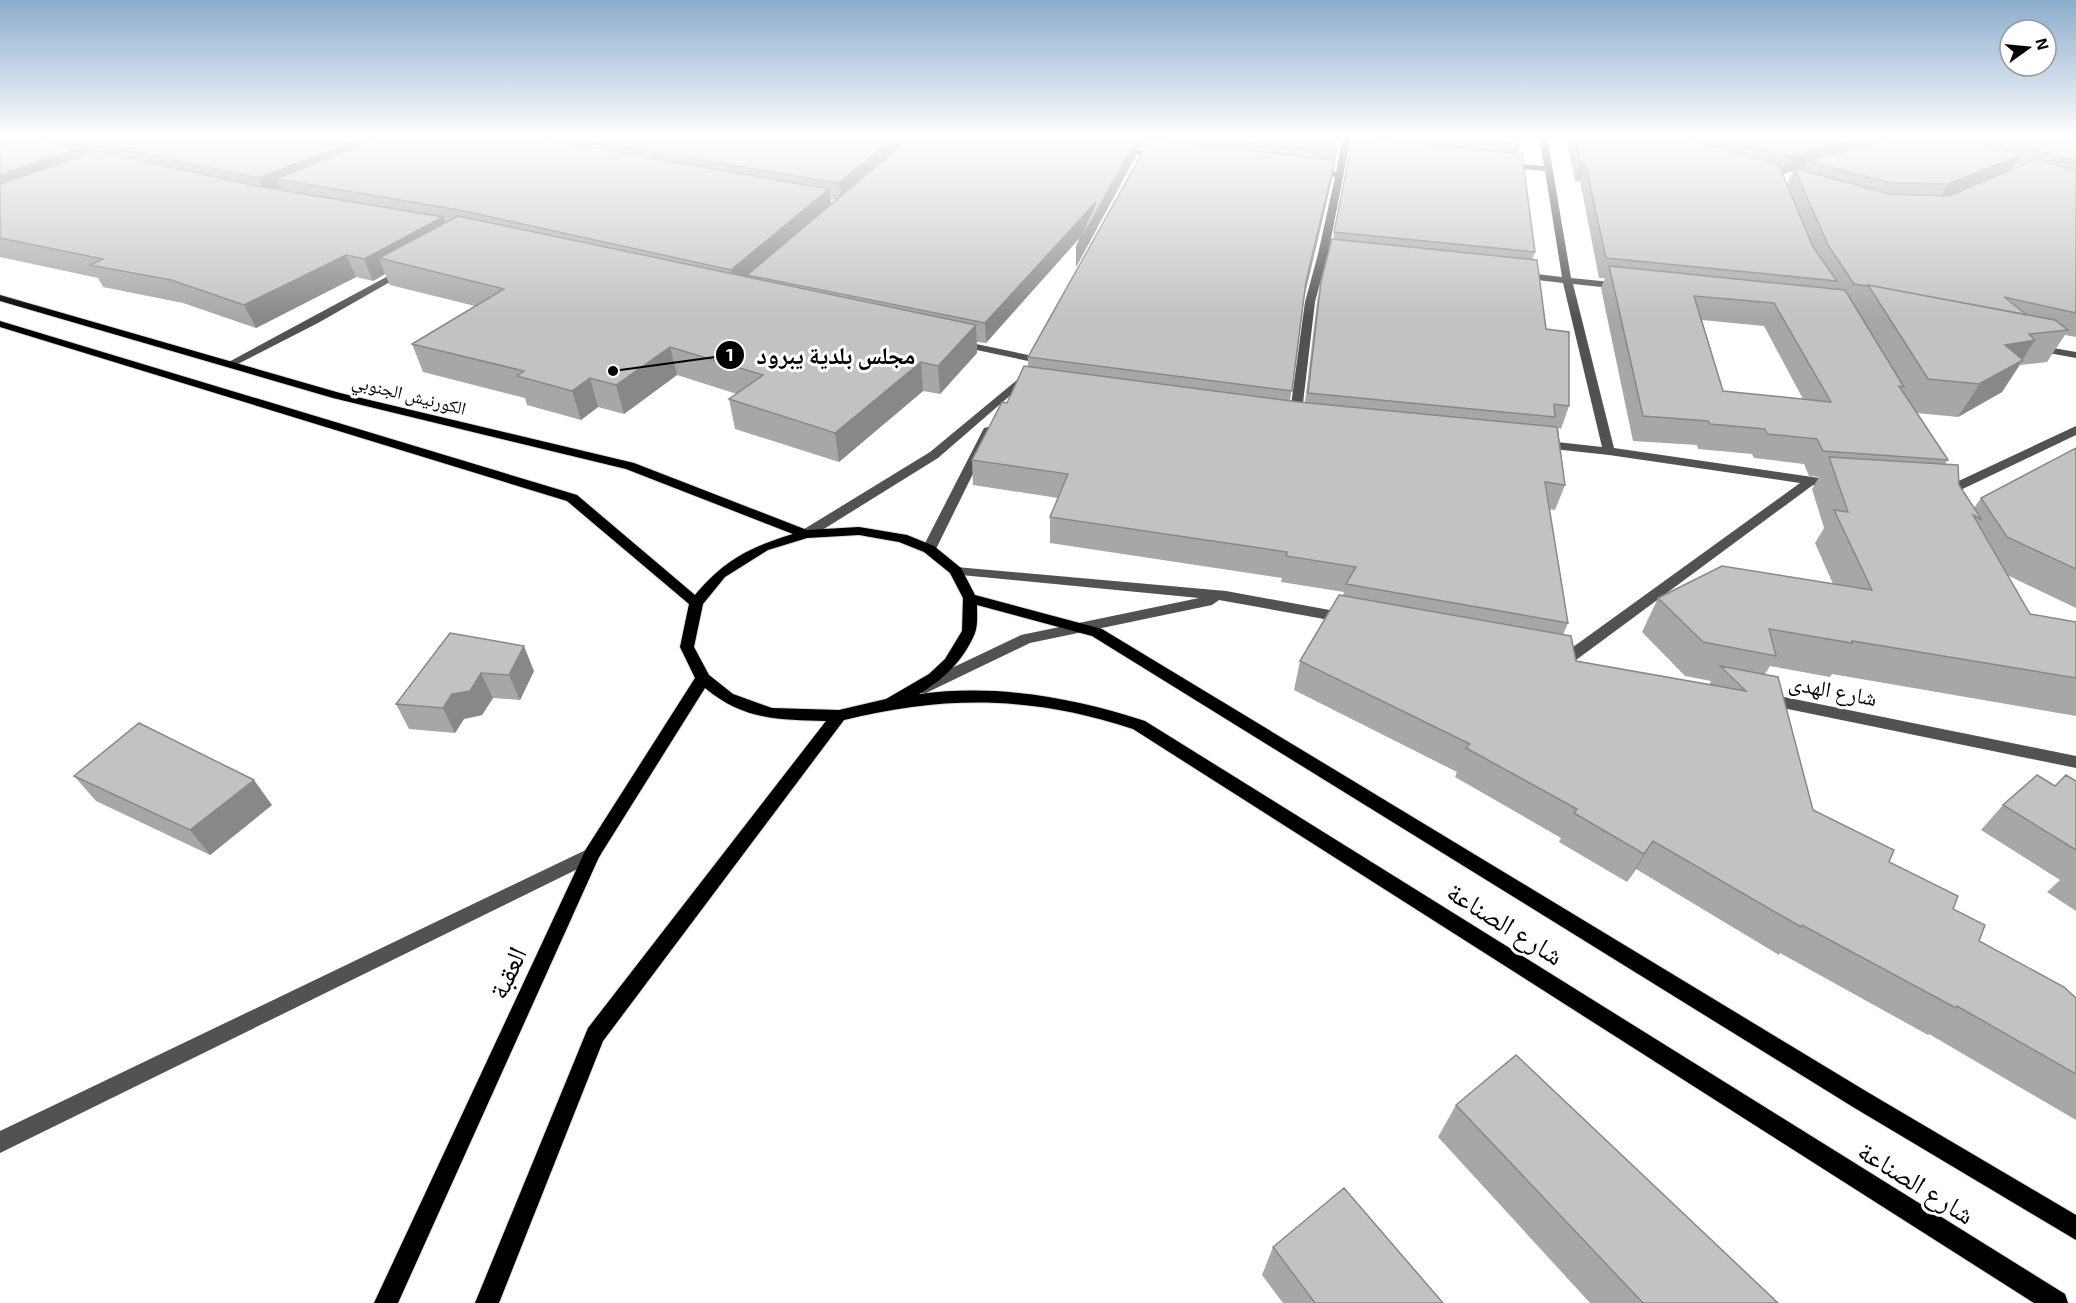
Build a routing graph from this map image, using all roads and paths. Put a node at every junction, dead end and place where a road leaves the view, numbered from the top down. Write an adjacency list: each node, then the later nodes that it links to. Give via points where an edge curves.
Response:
1 (1335, 197): 3 (street)
2 (1553, 197): 7 (street)
3 (1323, 254): 4 (street); 18 (street, via 1310,302)
4 (1335, 255)
5 (415, 265): 15 (street)
6 (1509, 274): 7 (street)
7 (1567, 280): 8 (street); 21 (street)
8 (1638, 288)
9 (0, 298): 15 (main road, الكورنيش الجنوبي)
10 (0, 324): 30 (main road, via 572,498)
11 (942, 340): 16 (street)
12 (2025, 346): 14 (street)
13 (1039, 349): 16 (street)
14 (2076, 355)
15 (230, 364): 25 (main road, الكورنيش الجنوبي, via 338,396 630,466)
16 (1025, 371): 17 (street); 25 (street, via 934,455); 26 (street, via 975,454)
17 (1048, 387)
18 (1295, 420)
19 (2076, 430): 24 (street, via 1944,493)
20 (1528, 443): 21 (street)
21 (1609, 451): 22 (street)
22 (1809, 482): 23 (street); 33 (street, via 1561,658)
23 (1843, 485)
24 (1923, 490)
25 (806, 534): 26 (main road, via 859,531 902,538); 30 (main road, via 745,558 720,574)
26 (929, 549): 27 (main road)
27 (956, 571): 28 (street); 29 (main road)
28 (1226, 596): 31 (street); 32 (street)
29 (970, 598): 32 (main road, شارع الصناعة); 36 (main road, via 969,630 950,663 934,678)
30 (696, 603): 34 (main road, via 687,647)
31 (1355, 620)
32 (1085, 627): 36 (street, via 1026,639); 41 (main road, شارع الصناعة)
33 (1590, 664)
34 (702, 678): 37 (main road, via 727,698 771,714); 39 (main road, العقبة)
35 (1752, 697): 38 (street, شارع الهدى)
36 (891, 703): 37 (main road); 44 (main road, شارع الصناعة, via 954,695 1018,696 1090,709 1139,725)
37 (840, 716): 43 (main road, via 595,1035)
38 (2076, 762)
39 (592, 854): 40 (street); 42 (main road, العقبة)
40 (0, 1142)
41 (2076, 1228)
42 (386, 1303)
43 (487, 1303)
44 (2056, 1303)

